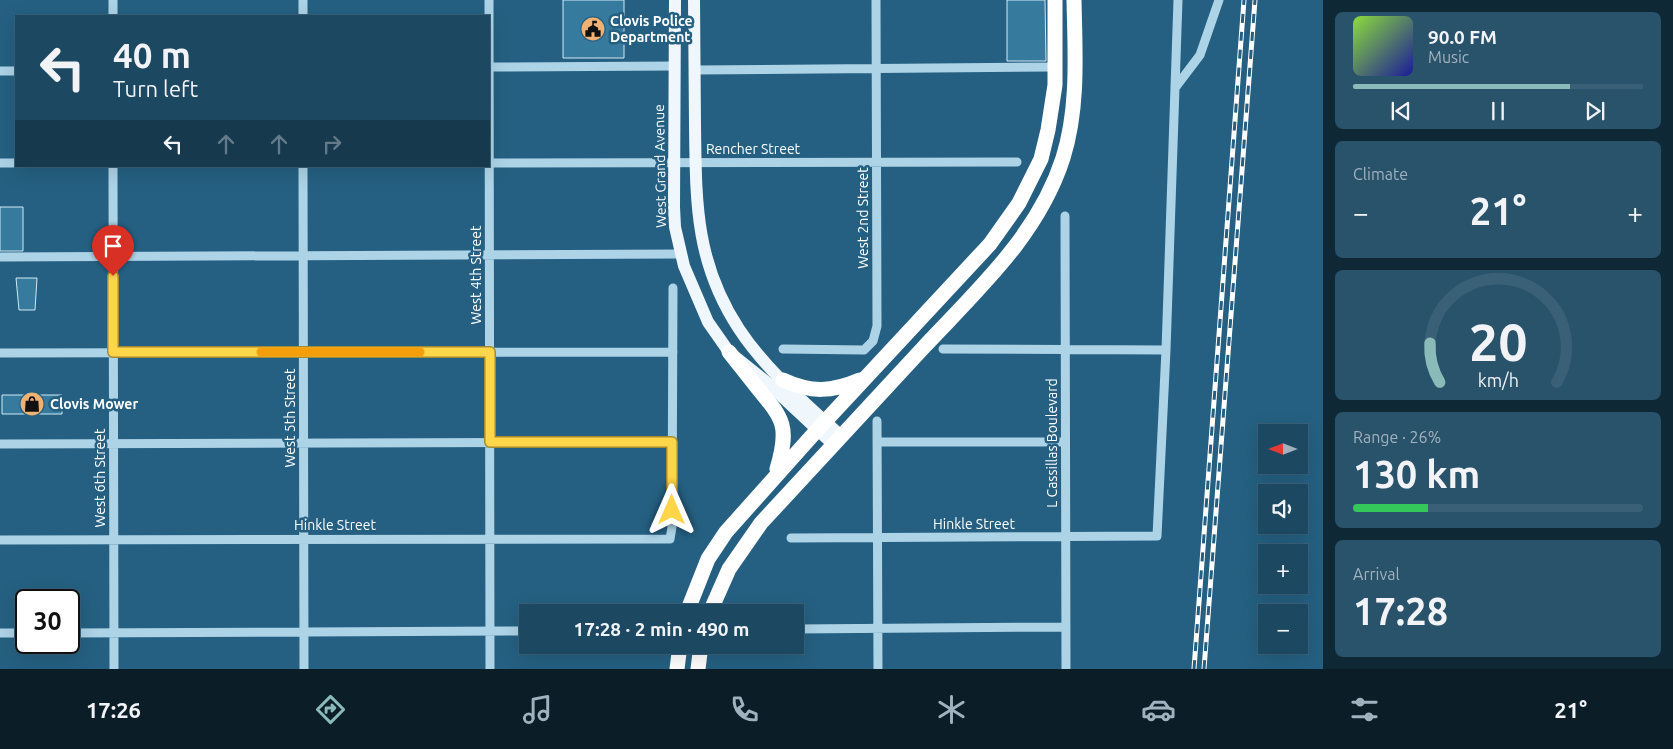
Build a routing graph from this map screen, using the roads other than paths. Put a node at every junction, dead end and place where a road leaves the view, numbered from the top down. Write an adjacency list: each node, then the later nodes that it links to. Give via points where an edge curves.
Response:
1 (113, 0): 11 (street)
2 (303, 0): 12 (street)
3 (490, 0): 13 (street, West 4th Street)
4 (675, 0): 14 (main road, West Grand Avenue)
5 (694, 0): 18 (main road, West Grand Avenue)
6 (876, 0): 17 (street, West 2nd Street)
7 (1055, 0): 16 (highway)
8 (1074, 0): 53 (highway, via 1074,97 1068,137 1055,180 1042,207 1000,265)
9 (1178, 0): 21 (street)
10 (1219, 0): 21 (street, via 1200,55)
11 (113, 15)
12 (303, 15)
13 (490, 15)
14 (675, 66): 15 (street); 22 (main road, West Grand Avenue)
15 (490, 67)
16 (1055, 67): 17 (street); 49 (highway, via 1048,130 1041,158 1020,204 990,244)
17 (876, 69): 18 (street); 24 (street, West 2nd Street)
18 (695, 70): 23 (main road, West Grand Avenue)
19 (0, 71): 20 (street)
20 (15, 71)
21 (1175, 88): 42 (street)
22 (675, 162): 23 (street, Rencher Street); 28 (street, Rencher Street); 34 (main road, West Grand Avenue, via 675,227)
23 (696, 162): 24 (street, Rencher Street); 50 (main road, West Grand Avenue, via 699,228 711,272 740,331)
24 (876, 162): 25 (street, Rencher Street); 39 (street, West 2nd Street, via 877,326 873,341 864,350)
25 (1017, 162)
26 (0, 163): 27 (street)
27 (15, 163)
28 (490, 163)
29 (113, 167): 36 (street, West 6th Street)
30 (303, 167): 33 (street, West 5th Street)
31 (489, 167): 35 (street, West 4th Street)
32 (1065, 216): 41 (street, L Cassillas Boulevard)
33 (303, 254): 35 (street); 36 (street); 44 (street, West 5th Street)
34 (681, 254): 35 (street); 47 (main road, West Grand Avenue, via 690,284 708,322)
35 (490, 256): 45 (street, West 4th Street)
36 (113, 257): 37 (street); 43 (street, West 6th Street)
37 (0, 258)
38 (673, 288): 46 (street)
39 (783, 349)
40 (943, 349): 41 (street)
41 (1065, 349): 42 (street); 58 (street, L Cassillas Boulevard)
42 (1166, 350): 64 (street, Hinkle Street, via 1157,536)
43 (113, 352): 44 (street); 48 (street); 59 (street, West 6th Street)
44 (304, 352): 45 (street); 54 (street, West 5th Street)
45 (490, 352): 46 (street); 55 (street, West 4th Street)
46 (673, 352): 56 (street)
47 (729, 352): 52 (main road, West Grand Avenue); 61 (highway, via 773,404 781,420 784,440)
48 (0, 353)
49 (866, 378): 50 (highway, via 840,389 828,390 803,388); 52 (highway)
50 (783, 380): 52 (main road, West Grand Avenue)
51 (877, 421): 57 (street)
52 (821, 425): 53 (main road, West Grand Avenue); 61 (highway)
53 (838, 440): 70 (highway, via 741,549)
54 (304, 442): 55 (street); 59 (street); 66 (street, West 5th Street)
55 (490, 442): 56 (street); 67 (street, West 4th Street)
56 (672, 442): 67 (street, Hinkle Street, via 670,538)
57 (877, 442): 58 (street); 63 (street)
58 (1065, 442): 64 (street, L Cassillas Boulevard)
59 (113, 443): 60 (street); 65 (street, West 6th Street)
60 (0, 444)
61 (776, 474): 69 (highway, via 726,532 708,559)
62 (791, 538): 63 (street, Hinkle Street)
63 (877, 538): 64 (street, Hinkle Street); 73 (street)
64 (1066, 538): 71 (street, L Cassillas Boulevard)
65 (114, 539): 66 (street, Hinkle Street); 68 (street, Hinkle Street); 79 (street, West 6th Street)
66 (304, 539): 67 (street, Hinkle Street); 80 (street, West 5th Street)
67 (490, 539): 74 (street, West 4th Street)
68 (0, 540)
69 (690, 604)
70 (713, 604)
71 (1066, 627): 73 (street); 89 (street, L Cassillas Boulevard)
72 (804, 629): 73 (street)
73 (878, 629): 88 (street)
74 (490, 631): 75 (street); 80 (street); 85 (street, West 4th Street)
75 (519, 631)
76 (0, 633): 77 (street)
77 (15, 633)
78 (80, 633): 79 (street)
79 (114, 634): 80 (street); 83 (street, West 6th Street)
80 (304, 634): 84 (street, West 5th Street)
81 (679, 654): 86 (highway)
82 (700, 654): 87 (highway)
83 (114, 669)
84 (304, 669)
85 (490, 669)
86 (677, 669)
87 (698, 669)
88 (878, 669)
89 (1066, 669)

